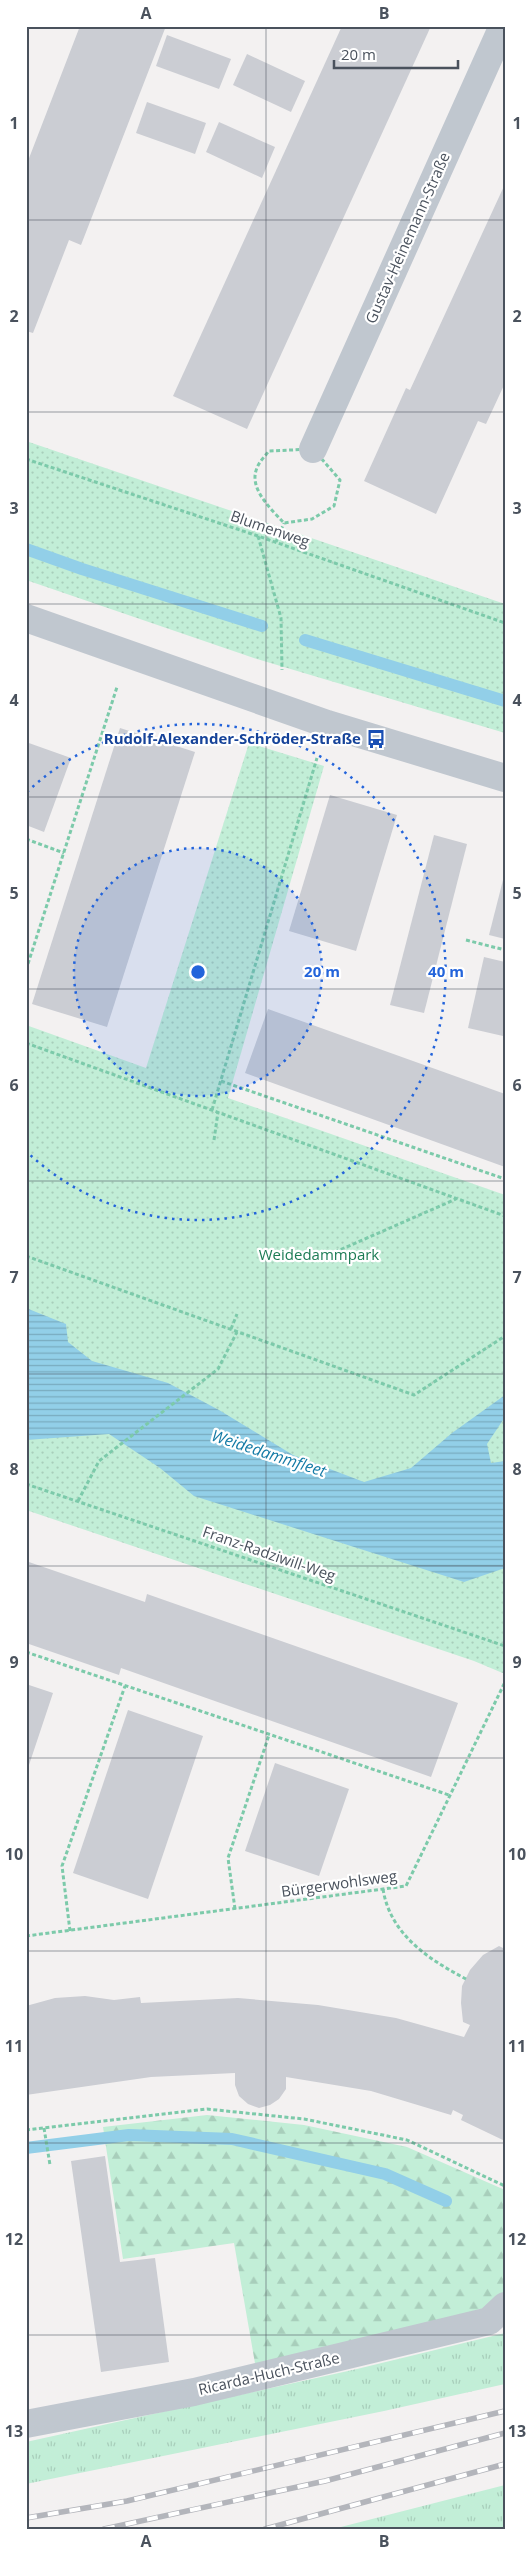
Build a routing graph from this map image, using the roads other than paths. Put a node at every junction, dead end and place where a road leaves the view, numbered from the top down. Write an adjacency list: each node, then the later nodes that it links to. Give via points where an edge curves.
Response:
1 (503, 26): 2 (street, Gustav-Heinemann-Straße)
2 (313, 449)
3 (26, 618): 4 (street, via 327,724)
4 (505, 778)
5 (505, 2306): 6 (street, Ricarda-Huch-Straße, via 488,2321 194,2392)
6 (26, 2424)

